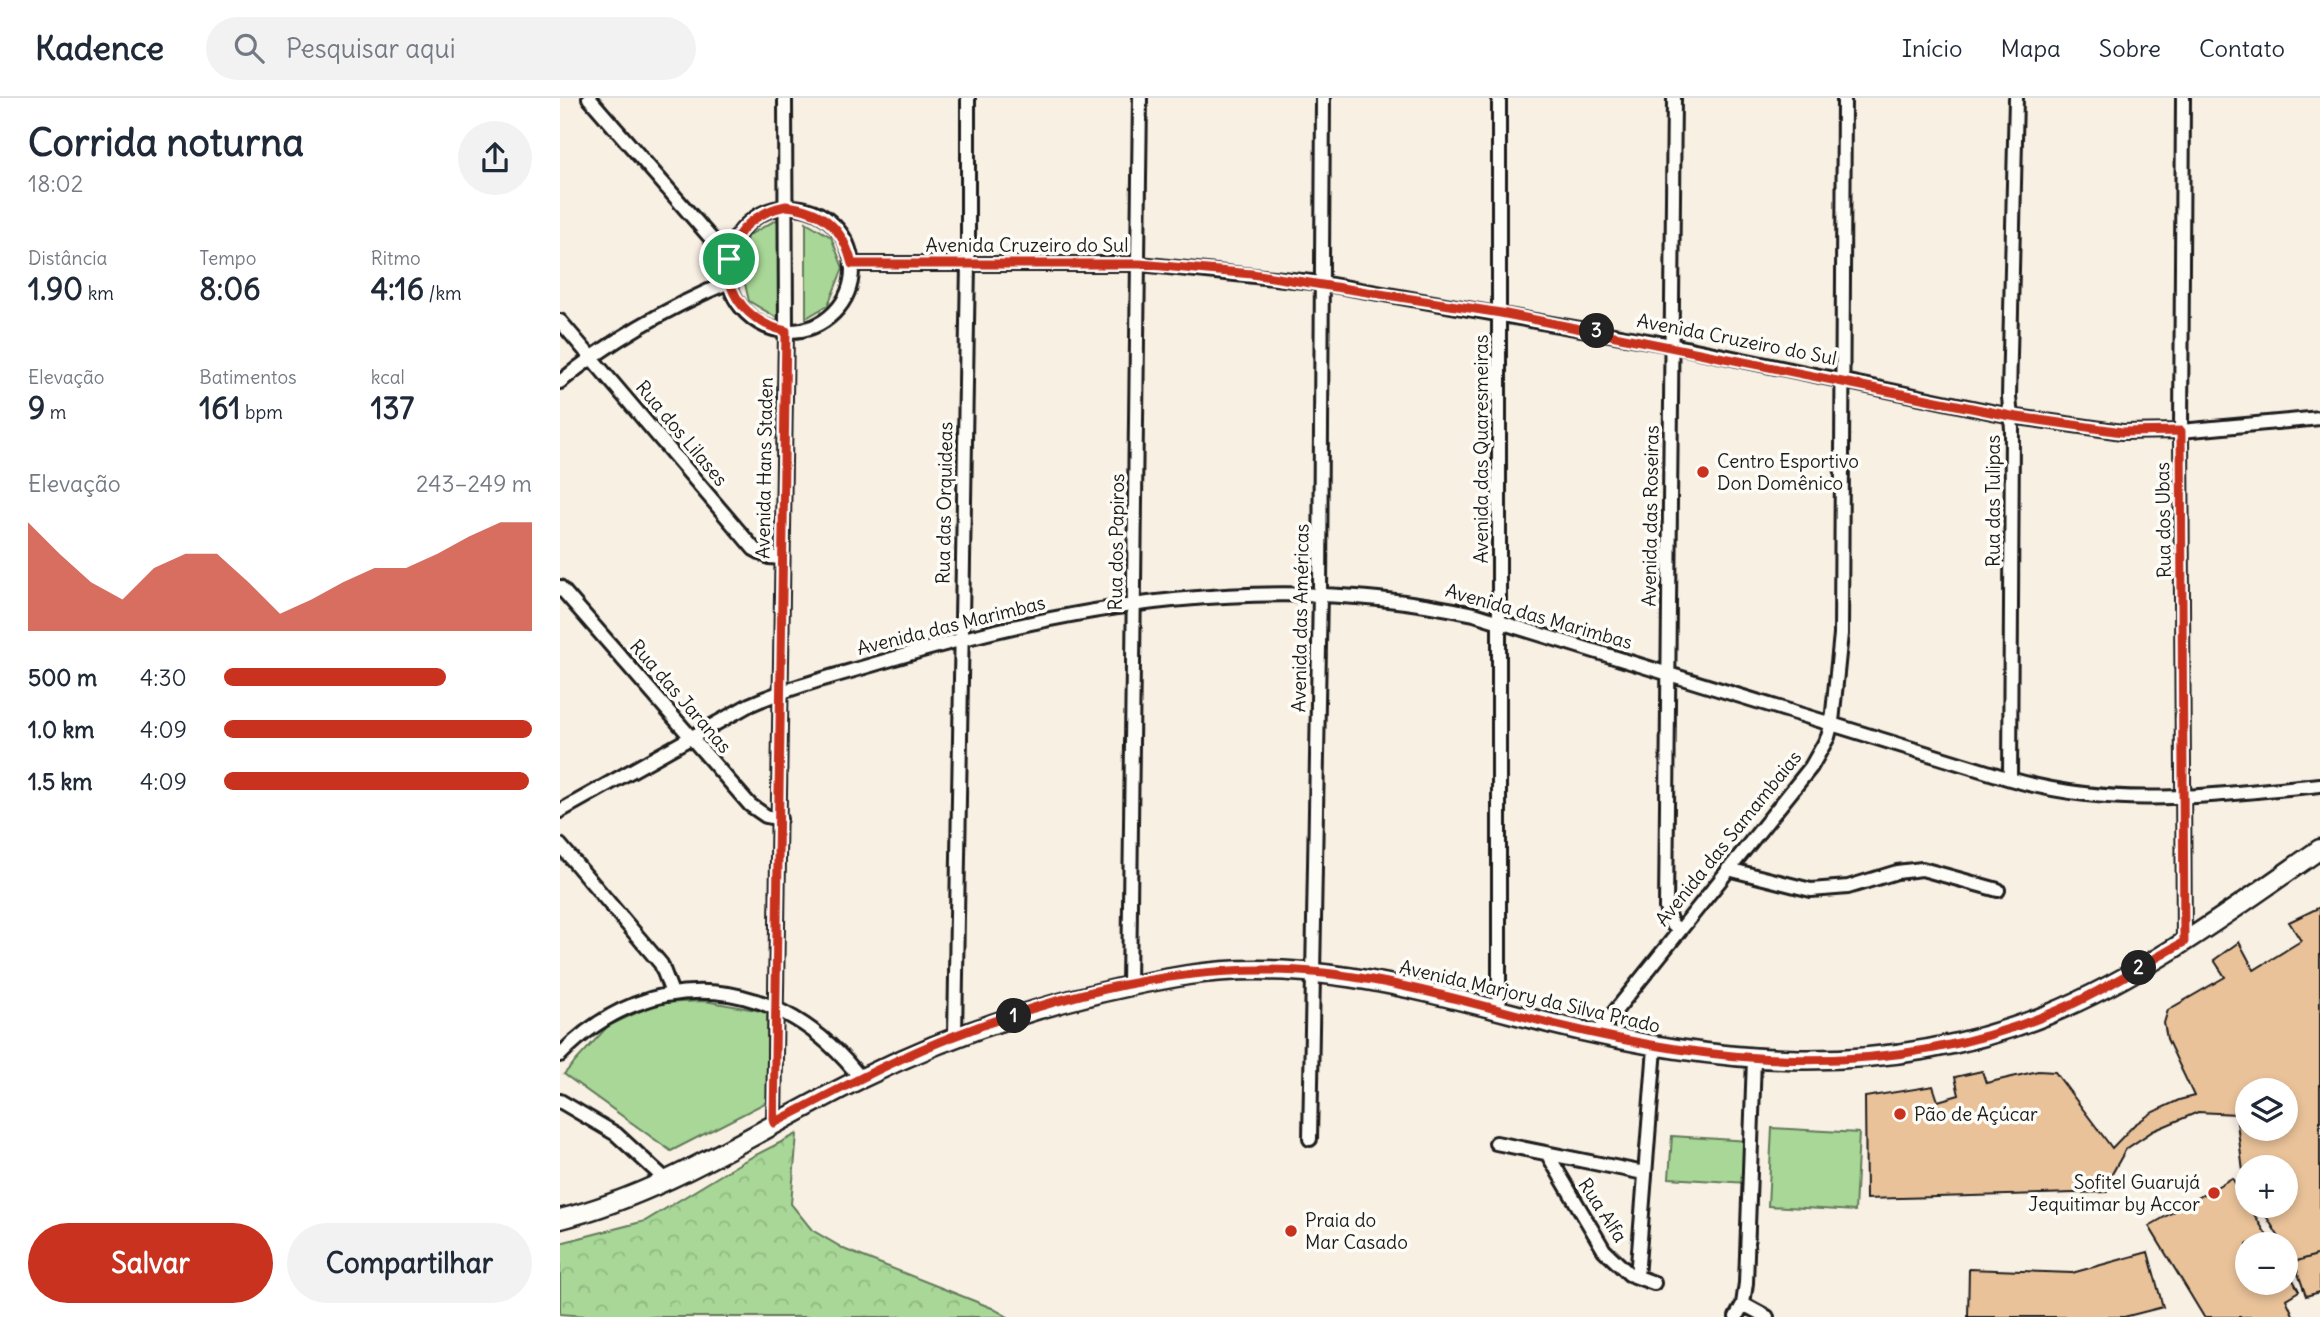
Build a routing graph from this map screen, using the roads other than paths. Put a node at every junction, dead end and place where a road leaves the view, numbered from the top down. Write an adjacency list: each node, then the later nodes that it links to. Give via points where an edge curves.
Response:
1 (589, 98): 12 (street)
2 (968, 98): 14 (street, Rua das Orquideas)
3 (1140, 98): 15 (street, Rua dos Papiros)
4 (1322, 98): 17 (street, Avenida das Américas)
5 (1499, 98): 18 (street, Avenida das Quaresmeiras)
6 (1674, 98): 21 (street, Avenida das Roseiras)
7 (1844, 98): 23 (street, Avenida das Samambaias)
8 (2016, 98): 25 (street, Rua das Tulipas)
9 (2183, 98): 27 (street, Rua dos Ubas)
10 (783, 100): 11 (street, Avenida Hans Staden)
11 (786, 206): 12 (street, via 748,223 733,243); 13 (street, via 805,208 838,229); 20 (street, Avenida Hans Staden)
12 (729, 259): 16 (street)
13 (852, 264): 14 (street, Avenida Cruzeiro do Sul); 20 (street, via 845,295 826,320 807,329)
14 (968, 264): 15 (street, Avenida Cruzeiro do Sul); 33 (street, Rua das Orquideas)
15 (1140, 264): 17 (street, Avenida Cruzeiro do Sul); 31 (street, Rua dos Papiros)
16 (729, 282): 20 (street, via 750,316 766,327); 22 (street, via 660,313)
17 (1321, 283): 18 (street, Avenida Cruzeiro do Sul); 30 (street, Avenida das Américas)
18 (1501, 313): 21 (street, Avenida Cruzeiro do Sul); 32 (street, Avenida das Quaresmeiras)
19 (560, 321): 22 (street, Rua dos Lilases)
20 (786, 331): 28 (street, Avenida Hans Staden)
21 (1671, 345): 23 (street, Avenida Cruzeiro do Sul); 34 (street, Avenida das Roseiras)
22 (591, 356): 24 (street); 28 (street, Rua dos Lilases, via 754,549)
23 (1840, 380): 25 (street, Avenida Cruzeiro do Sul); 36 (street, Avenida das Samambaias, via 1842,600)
24 (560, 382)
25 (2011, 416): 27 (street, Avenida Cruzeiro do Sul, via 2122,432); 38 (street, Rua das Tulipas)
26 (2320, 418): 27 (street, Avenida Cruzeiro do Sul)
27 (2181, 431): 40 (street, Rua dos Ubas)
28 (782, 558): 35 (street, Avenida Hans Staden)
29 (560, 587): 37 (street, Rua das Jaranas)
30 (1320, 592): 31 (street, Avenida das Marimbas); 32 (street, Avenida das Marimbas, via 1426,603); 49 (street, Avenida das Américas)
31 (1135, 603): 33 (street, Avenida das Marimbas); 50 (street, Rua dos Papiros)
32 (1500, 621): 34 (street, Avenida das Marimbas); 53 (street, Avenida das Quaresmeiras)
33 (960, 639): 35 (street, Avenida das Marimbas); 54 (street, Rua das Orquideas)
34 (1667, 674): 36 (street, Avenida das Marimbas); 47 (street, Avenida das Roseiras, via 1667,908)
35 (781, 692): 37 (street, Avenida das Marimbas); 42 (street, Avenida Hans Staden)
36 (1832, 722): 38 (street, Avenida das Marimbas); 45 (street, Avenida das Samambaias, via 1811,767)
37 (690, 735): 41 (street, Avenida das Marimbas); 42 (street, Rua das Jaranas, via 750,805)
38 (2010, 779): 40 (street, Avenida das Marimbas, via 2079,795)
39 (2320, 785): 40 (street, Avenida das Marimbas)
40 (2185, 798): 48 (street, Rua dos Ubas)
41 (560, 811)
42 (779, 819): 52 (street, Avenida Hans Staden)
43 (560, 845): 51 (street, via 661,964)
44 (2320, 849): 48 (main road, Avenida Marjory da Silva Prado)
45 (1728, 869): 46 (street, via 1811,890 1848,887 1922,869); 47 (street, Avenida das Samambaias)
46 (1998, 890)
47 (1678, 930): 55 (street, Avenida das Samambaias)
48 (2184, 942): 58 (main road, Avenida Marjory da Silva Prado, via 2067,1006 1986,1035 1860,1058)
49 (1312, 972): 50 (main road, Avenida Marjory da Silva Prado, via 1217,971); 53 (main road, Avenida Marjory da Silva Prado, via 1416,988); 62 (street, Avenida das Américas)
50 (1129, 986): 54 (main road, Avenida Marjory da Silva Prado, via 1051,1004)
51 (672, 993): 52 (street, via 725,993); 57 (street, via 607,1016)
52 (776, 1007): 59 (street, via 823,1035); 61 (street, Avenida Hans Staden)
53 (1499, 1010): 55 (main road, Avenida Marjory da Silva Prado)
54 (955, 1035): 59 (main road, Avenida Marjory da Silva Prado)
55 (1596, 1035): 56 (main road, Avenida Marjory da Silva Prado)
56 (1655, 1048): 58 (main road, Avenida Marjory da Silva Prado); 65 (street, Rua Alfa)
57 (560, 1055)
58 (1754, 1059): 70 (street)
59 (861, 1079): 61 (main road, Avenida Marjory da Silva Prado)
60 (560, 1101): 66 (street, via 616,1134)
61 (774, 1123): 66 (main road, Avenida Marjory da Silva Prado)
62 (1310, 1139)
63 (1496, 1143): 64 (street, Rua Alfa)
64 (1548, 1155): 65 (street, Rua Alfa); 68 (street, Rua Alfa, via 1604,1250 1618,1266)
65 (1644, 1174): 68 (street, Rua Alfa)
66 (665, 1179): 67 (main road, Avenida Marjory da Silva Prado)
67 (560, 1219)
68 (1637, 1277): 69 (street, Rua Alfa)
69 (1654, 1283)
70 (1743, 1304): 71 (street); 72 (street)
71 (1736, 1317)
72 (1767, 1317)

